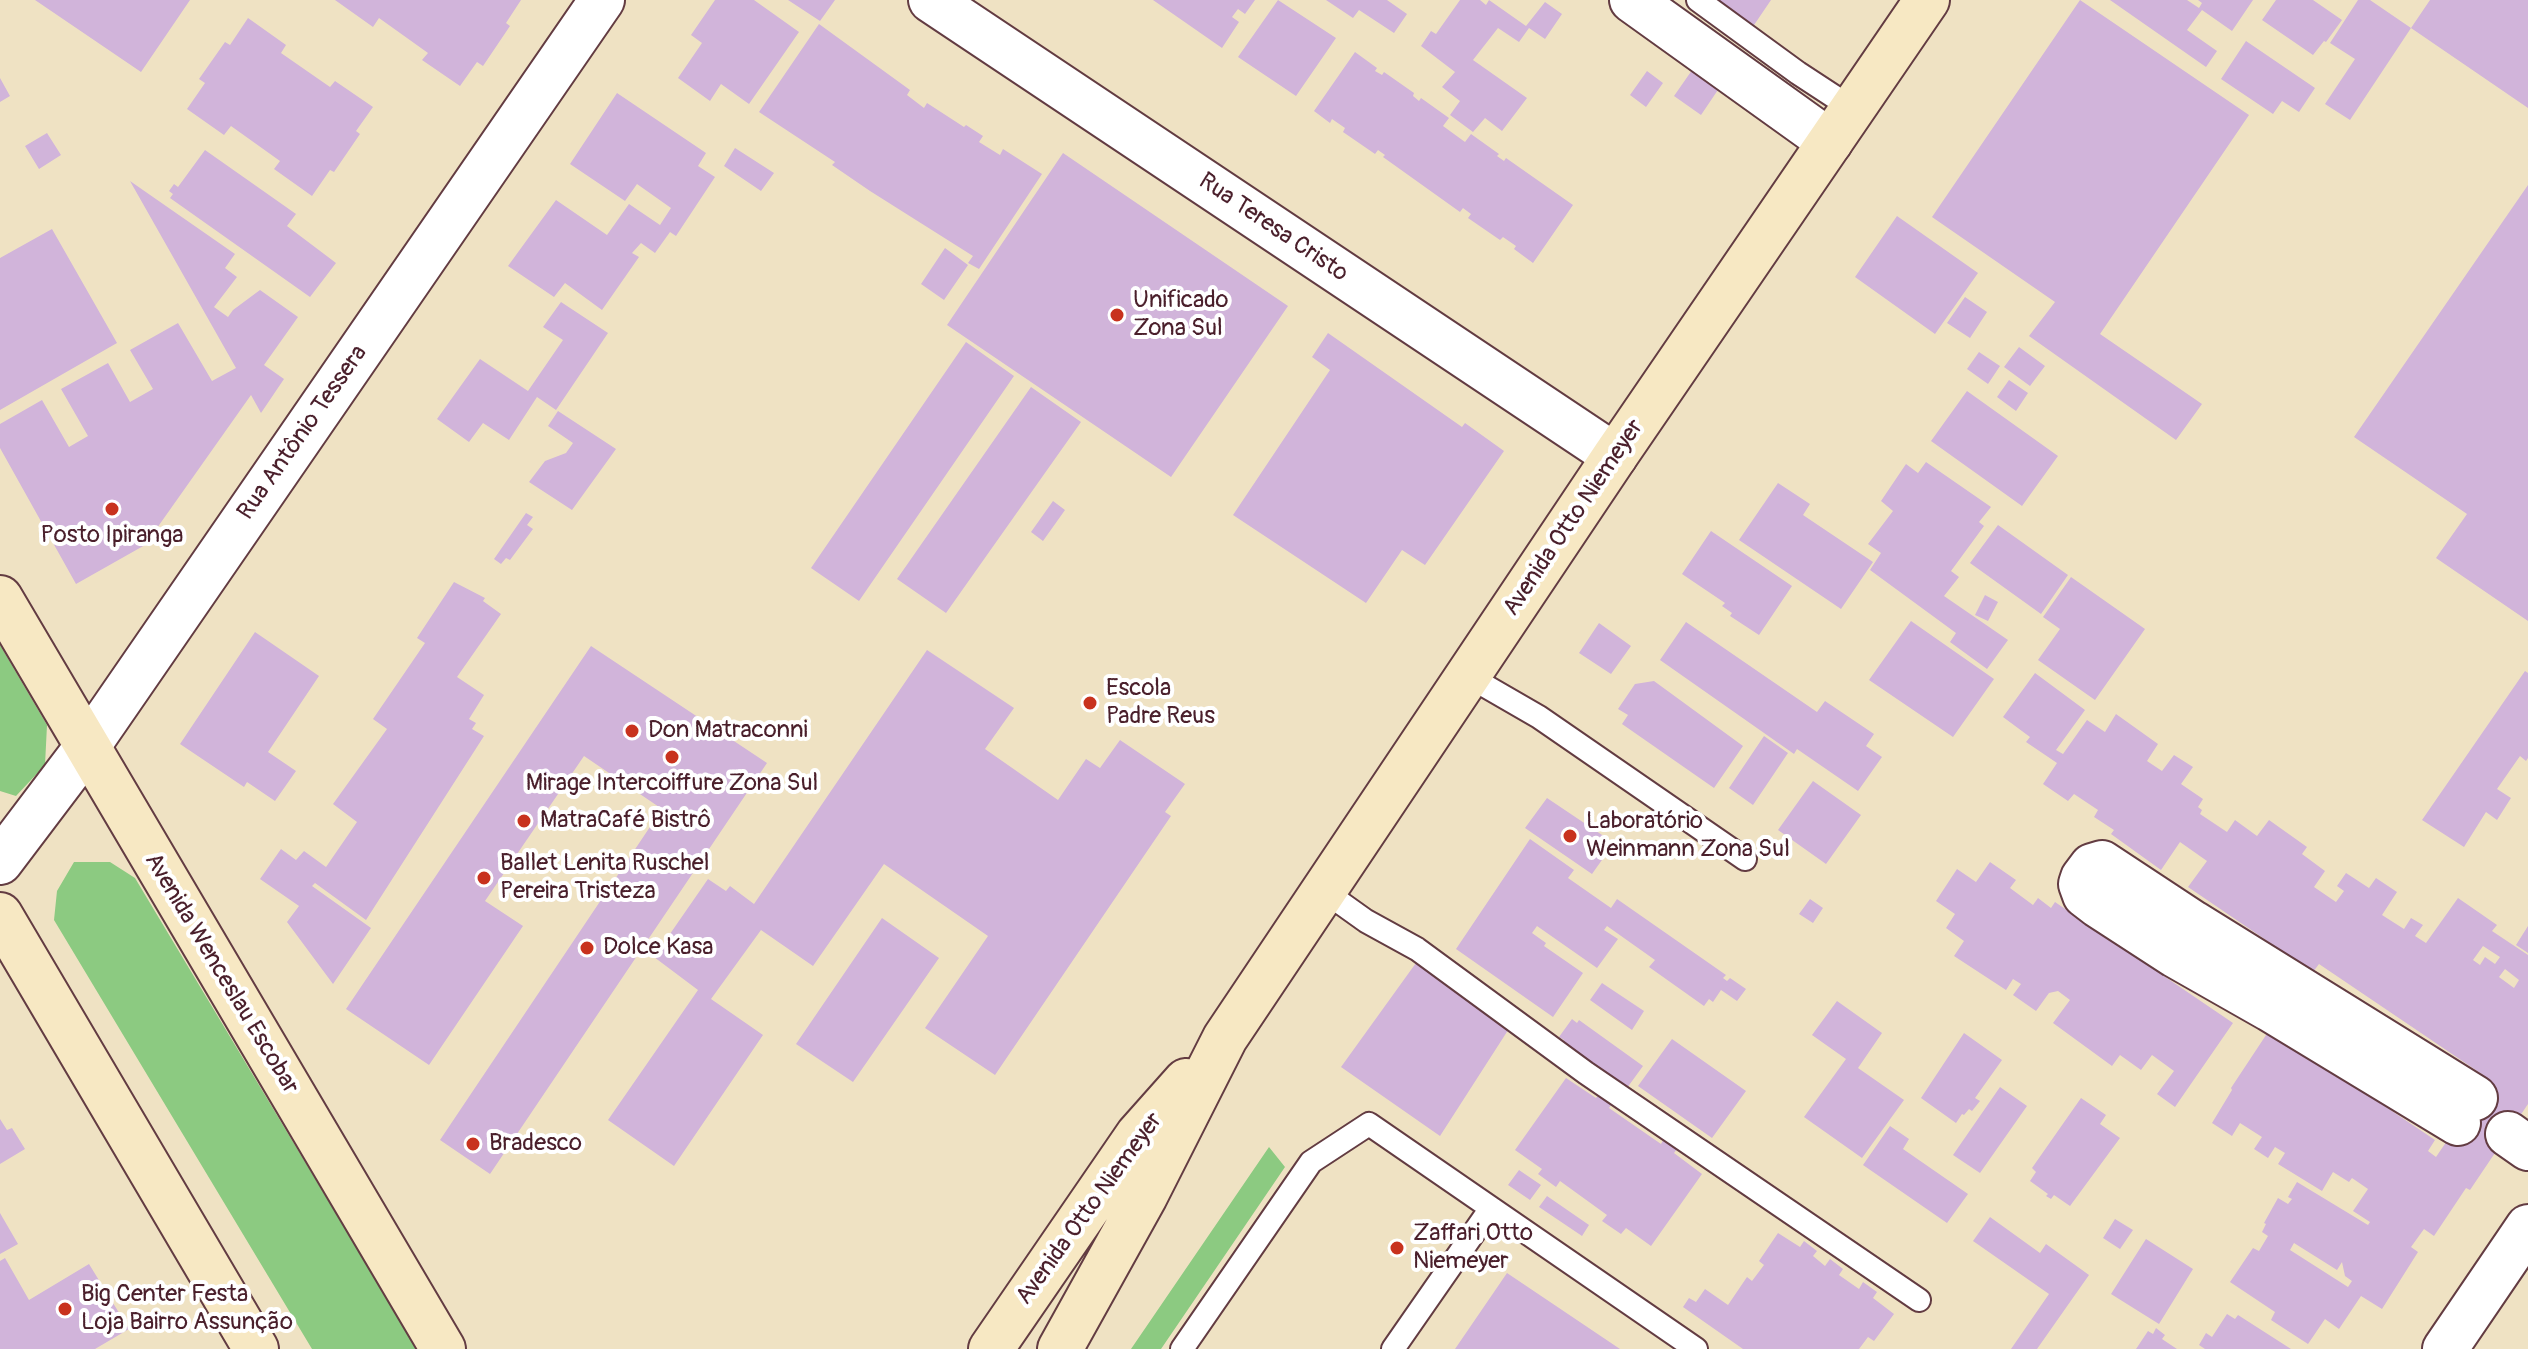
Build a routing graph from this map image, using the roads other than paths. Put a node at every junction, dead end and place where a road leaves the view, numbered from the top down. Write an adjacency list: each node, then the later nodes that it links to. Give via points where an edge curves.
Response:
1 (602, 0): 10 (street, Rua Antônio Tessera)
2 (931, 0): 7 (street, Rua Teresa Cristo)
3 (1632, 0): 6 (street)
4 (1698, 0): 6 (lane, via 1798,73)
5 (1927, 0): 6 (main road, Avenida Otto Niemeyer)
6 (1842, 126): 7 (main road, Avenida Otto Niemeyer)
7 (1615, 456): 9 (main road, Avenida Otto Niemeyer)
8 (0, 598): 10 (main road, Avenida Wenceslau Escobar)
9 (1468, 676): 11 (lane, via 1539,717); 13 (main road, Avenida Otto Niemeyer)
10 (87, 747): 12 (street, Rua Antônio Tessera); 22 (main road, Avenida Wenceslau Escobar)
11 (1745, 859)
12 (0, 862)
13 (1324, 891): 16 (main road, Avenida Otto Niemeyer); 20 (lane, via 1417,949 1586,1073)
14 (0, 915): 21 (main road)
15 (2184, 939): 17 (street)
16 (1225, 1038): 23 (main road, Avenida Otto Niemeyer, via 1138,1135); 24 (main road, Avenida Otto Niemeyer)
17 (2460, 1107)
18 (1491, 1208): 25 (lane, via 1369,1124 1311,1162); 26 (lane); 27 (lane)
19 (2528, 1227): 28 (street)
20 (1919, 1300)
21 (256, 1349)
22 (443, 1349)
23 (991, 1349)
24 (1060, 1349)
25 (1182, 1349)
26 (1393, 1349)
27 (1696, 1349)
28 (2445, 1349)

